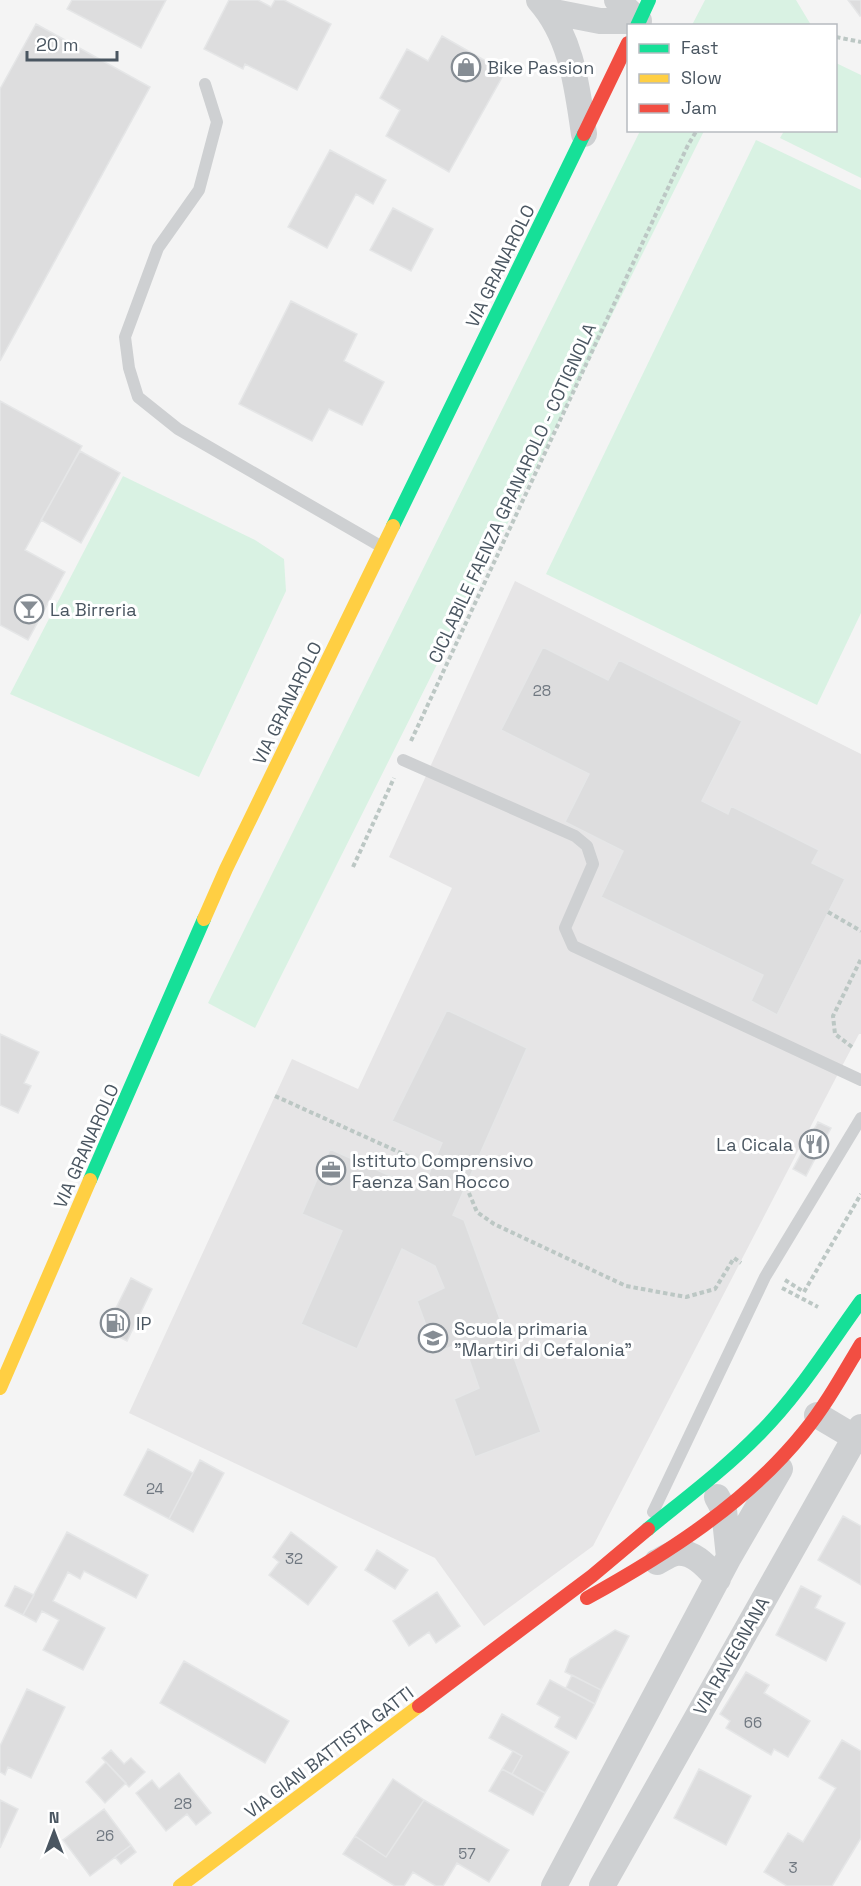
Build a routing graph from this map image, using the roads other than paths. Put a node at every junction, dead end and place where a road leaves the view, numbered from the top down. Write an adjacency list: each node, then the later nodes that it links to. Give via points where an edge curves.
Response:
1 (617, 0): 3 (street)
2 (544, 6): 3 (street, via 600,21); 6 (street, via 573,62)
3 (638, 22)
4 (627, 45): 6 (main road, VIA GRANAROLO)
5 (205, 84): 7 (lane, via 217,122 199,190 158,248 125,337 138,397 178,429)
6 (584, 134): 7 (main road, VIA GRANAROLO)
7 (383, 548): 13 (main road, VIA GRANAROLO, via 226,869)
8 (403, 760): 9 (lane, via 575,836 587,846 593,864 565,928 573,946)
9 (861, 1080)
10 (861, 1118): 19 (lane, via 765,1277)
11 (861, 1301): 17 (main road, via 761,1432)
12 (861, 1344): 14 (main road)
13 (0, 1388)
14 (817, 1415): 15 (street); 16 (main road)
15 (859, 1435): 25 (street, VIA RAVEGNANA)
16 (793, 1446): 18 (main road); 21 (street)
17 (710, 1479): 18 (street); 19 (main road, VIA GIAN BATTISTA GATTI)
18 (724, 1510): 20 (main road, VIA GIAN BATTISTA GATTI); 21 (street)
19 (644, 1532): 22 (main road, VIA GIAN BATTISTA GATTI)
20 (643, 1568): 21 (street, via 676,1553); 22 (main road, VIA GIAN BATTISTA GATTI)
21 (723, 1568): 24 (street)
22 (498, 1646): 23 (main road, VIA GIAN BATTISTA GATTI)
23 (180, 1886)
24 (554, 1886)
25 (602, 1886)

